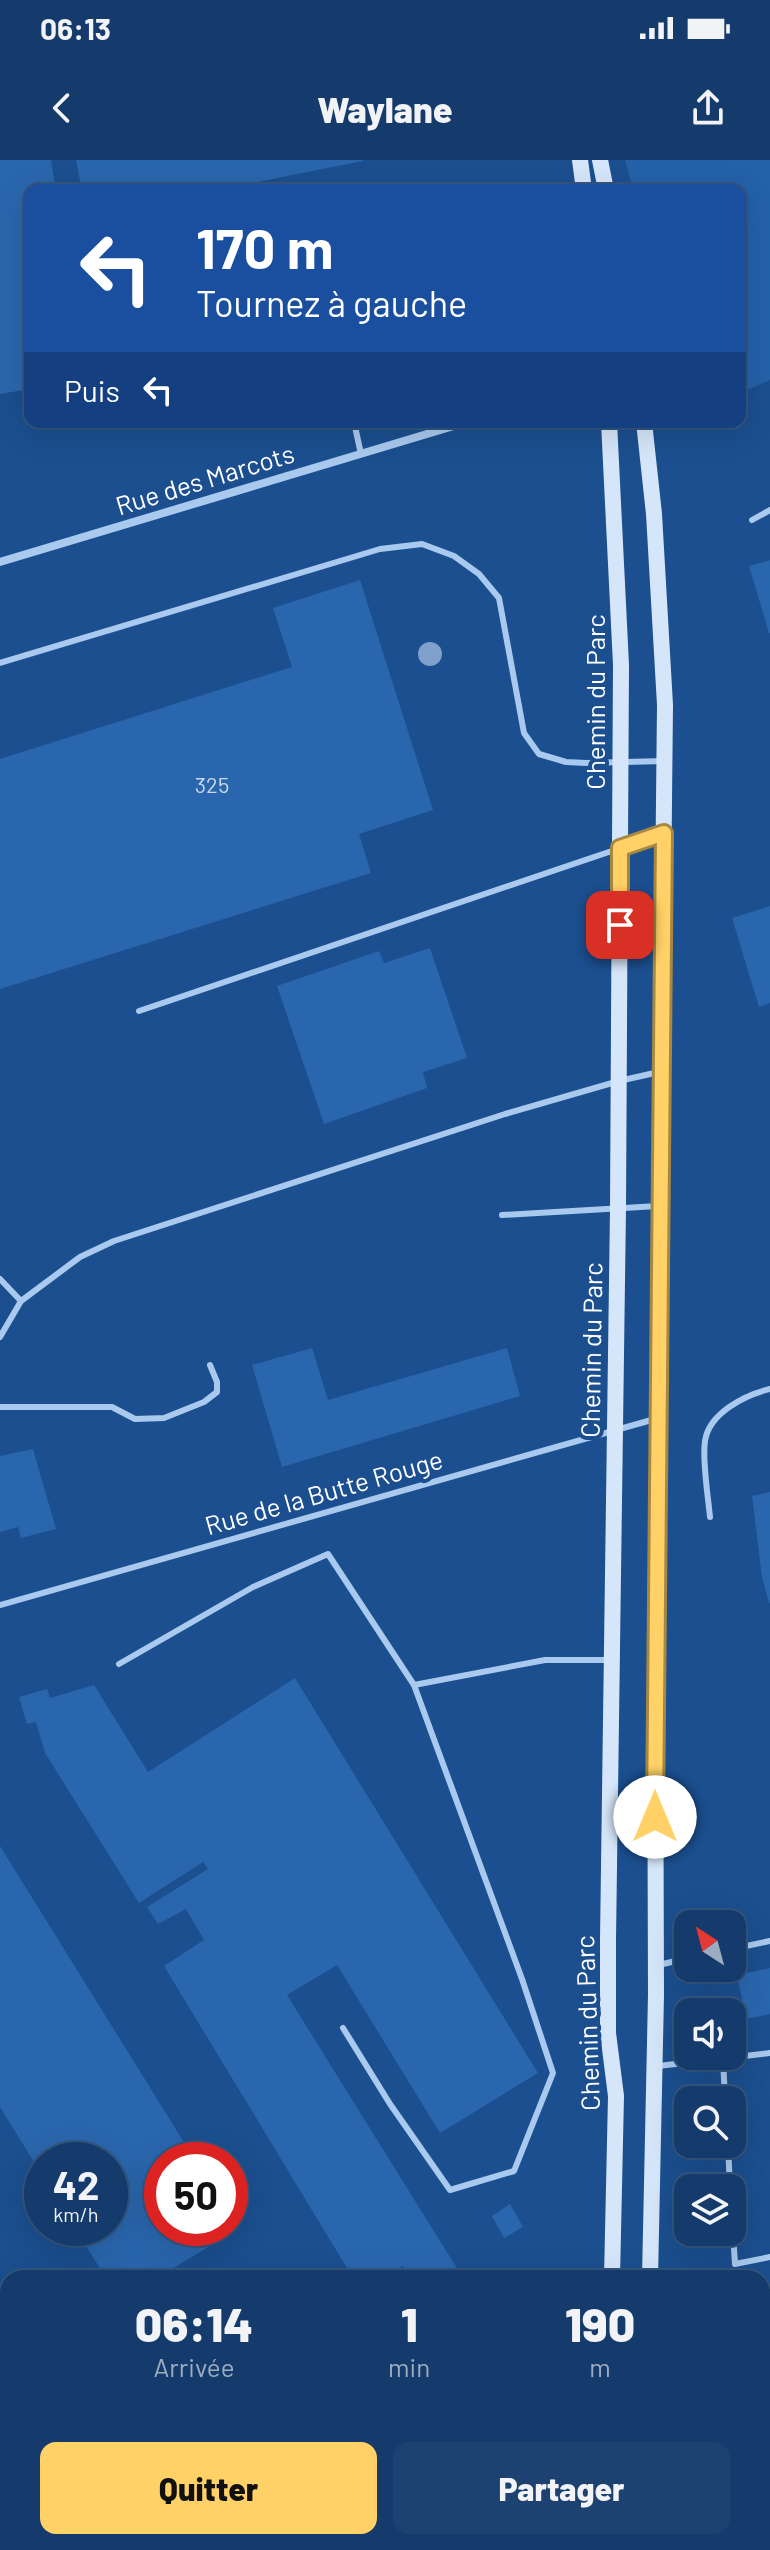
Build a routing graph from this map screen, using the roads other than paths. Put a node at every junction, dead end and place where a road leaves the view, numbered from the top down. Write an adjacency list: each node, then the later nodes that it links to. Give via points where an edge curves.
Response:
1 (580, 160): 3 (main road)
2 (600, 160): 4 (main road)
3 (583, 184)
4 (605, 184)
5 (355, 428): 9 (lane)
6 (447, 428): 9 (street, Rue des Marcots)
7 (609, 428): 15 (main road, Chemin du Parc)
8 (645, 428): 14 (main road, via 661,609)
9 (361, 454): 12 (street, Rue des Marcots)
10 (770, 510): 11 (lane)
11 (752, 520)
12 (0, 562)
13 (0, 663): 15 (lane, via 380,549 422,544 454,556 499,598 524,733 539,754 566,762)
14 (665, 760): 15 (lane); 16 (main road)
15 (621, 762): 17 (main road, Chemin du Parc)
16 (664, 833): 17 (lane); 19 (main road)
17 (620, 848): 18 (lane); 20 (main road, Chemin du Parc)
18 (139, 1011)
19 (663, 1071): 20 (lane); 21 (main road)
20 (619, 1081): 22 (main road, Chemin du Parc); 25 (lane, via 114,1241 80,1257)
21 (661, 1206): 22 (lane); 30 (main road)
22 (618, 1208): 23 (lane); 31 (main road, Chemin du Parc)
23 (502, 1215)
24 (0, 1279): 25 (lane)
25 (21, 1301): 26 (lane)
26 (0, 1337)
27 (210, 1365): 29 (lane, via 217,1392 164,1418 135,1419 112,1407)
28 (770, 1389): 32 (lane, via 719,1414 705,1440)
29 (0, 1407)
30 (658, 1418): 31 (lane, Rue de la Butte Rouge); 40 (main road)
31 (615, 1431): 33 (lane, Rue de la Butte Rouge); 34 (main road, Chemin du Parc)
32 (710, 1517)
33 (0, 1605)
34 (612, 1660): 36 (lane, via 545,1660); 48 (main road, Chemin du Parc, via 608,2033 616,2096)
35 (119, 1664): 36 (lane, via 253,1587 328,1554)
36 (414, 1685): 41 (lane, via 553,2073 514,2171 450,2190)
37 (770, 1941): 38 (lane)
38 (746, 1946)
39 (674, 1961): 40 (lane)
40 (656, 1965): 45 (main road)
41 (343, 2028)
42 (770, 2053): 43 (lane)
43 (746, 2056)
44 (674, 2064): 45 (lane)
45 (654, 2067): 49 (main road)
46 (734, 2246): 47 (lane, via 735,2264)
47 (770, 2257)
48 (612, 2270)
49 (650, 2270)

